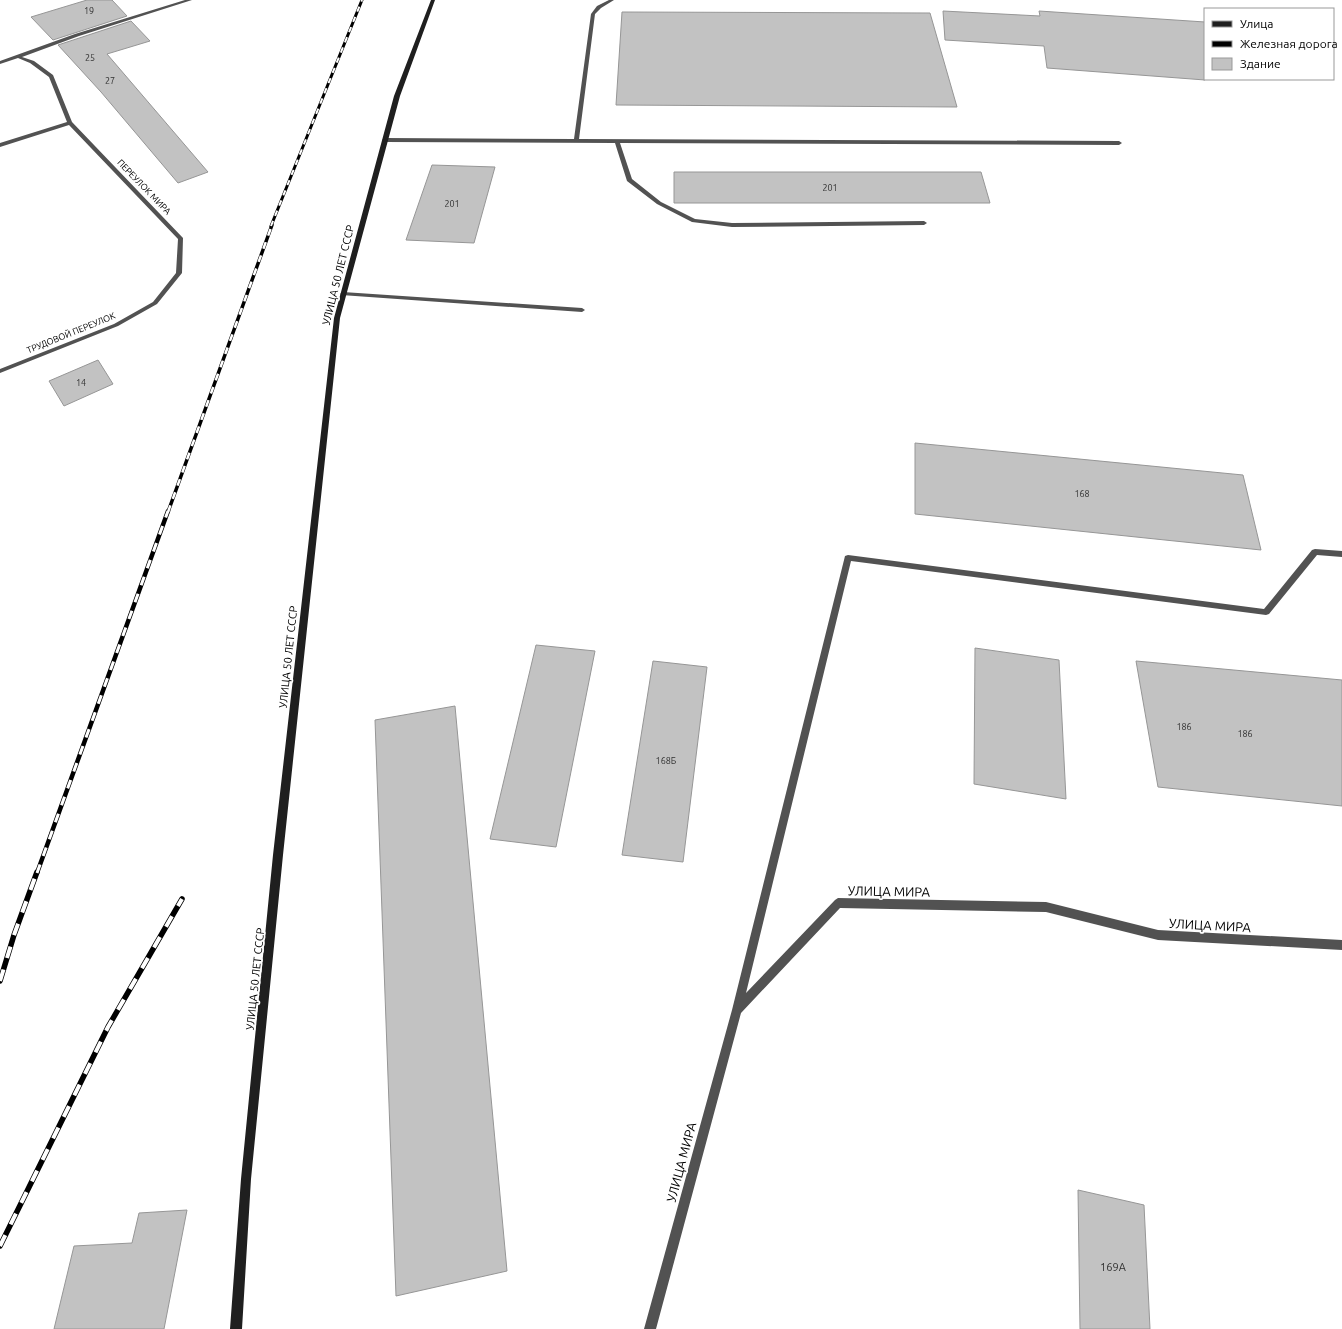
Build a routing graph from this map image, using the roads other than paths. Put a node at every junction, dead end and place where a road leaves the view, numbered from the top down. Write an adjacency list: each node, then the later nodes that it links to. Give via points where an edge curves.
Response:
1 (190, 0): 4 (street, via 77,35)
2 (433, 0): 7 (street, УЛИЦА 50 ЛЕТ СССР, via 397,96)
3 (612, 0): 8 (street, via 599,7 593,14)
4 (19, 57): 5 (street); 6 (street, ПЕРЕУЛОК МИРА, via 32,62 51,76)
5 (0, 63)
6 (70, 123): 11 (street); 13 (street, ПЕРЕУЛОК МИРА, via 181,239)
7 (385, 140): 8 (street); 14 (street, УЛИЦА 50 ЛЕТ СССР)
8 (576, 141): 9 (street)
9 (617, 141): 10 (street); 12 (street, via 629,180 659,203 694,221 732,225)
10 (1119, 143)
11 (0, 145)
12 (924, 223)
13 (179, 273): 16 (street, ТРУДОВОЙ ПЕРЕУЛОК, via 155,303 116,325)
14 (343, 294): 15 (street); 20 (street, УЛИЦА 50 ЛЕТ СССР, via 336,318 278,855 246,1179)
15 (582, 310)
16 (0, 371)
17 (1342, 554): 19 (street, via 1315,552 1266,612 848,558)
18 (1342, 945): 19 (street, УЛИЦА МИРА, via 1158,935 1046,907 838,903)
19 (737, 1010): 21 (street, УЛИЦА МИРА)
20 (236, 1329)
21 (650, 1329)

